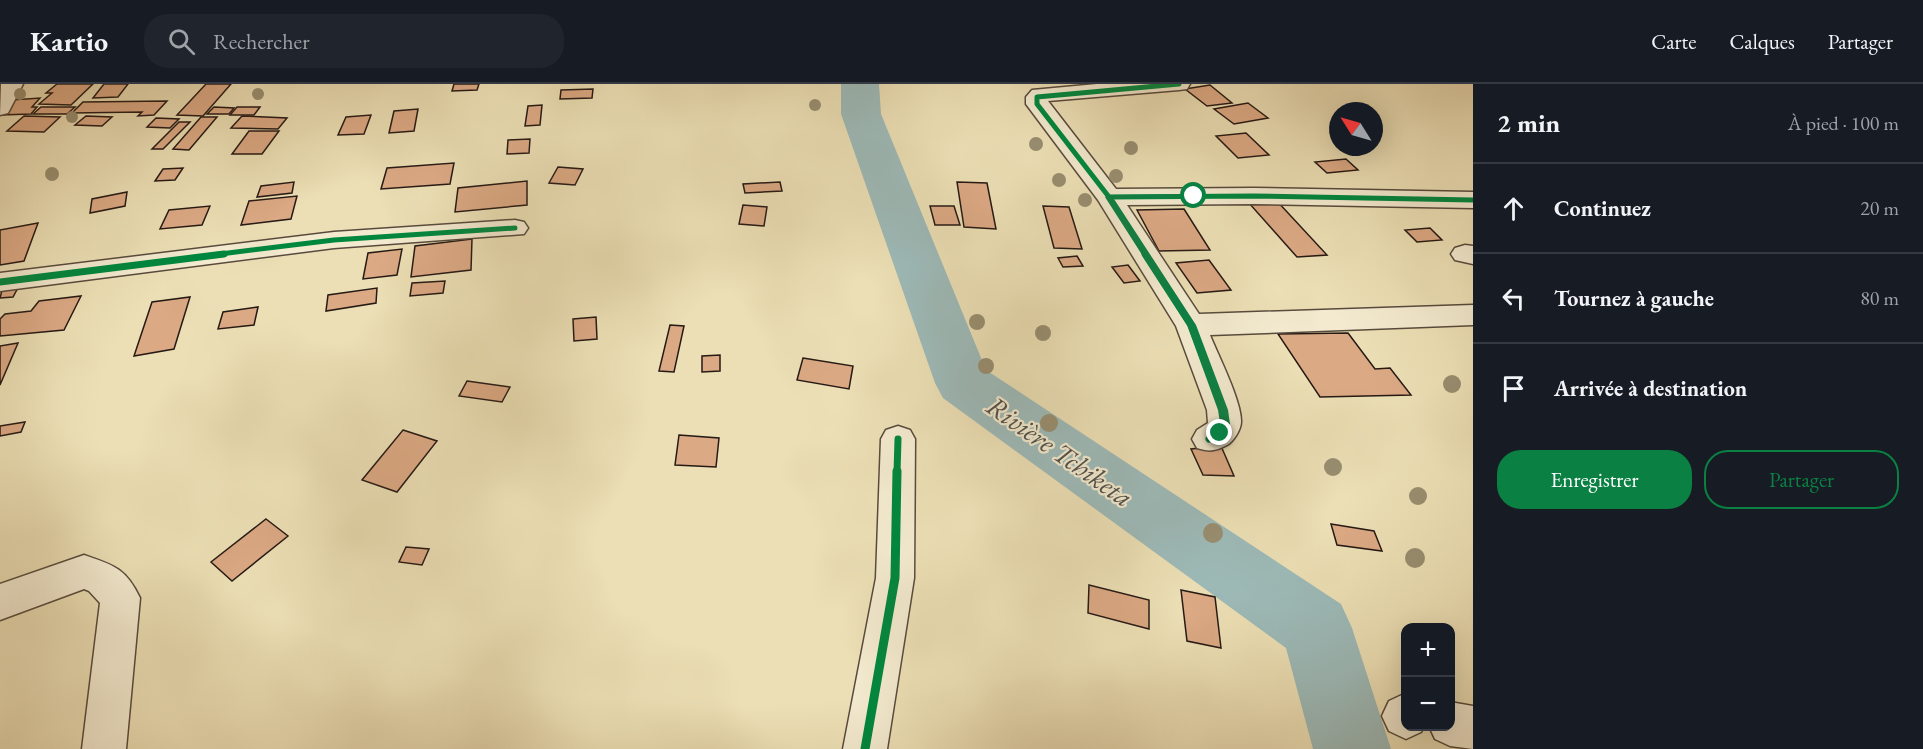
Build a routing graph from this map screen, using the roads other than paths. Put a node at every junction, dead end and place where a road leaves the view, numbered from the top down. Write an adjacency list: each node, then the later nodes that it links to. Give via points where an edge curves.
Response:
1 (12, 84): 3 (street)
2 (1179, 84): 4 (street, via 1037,97 1037,104)
3 (0, 108)
4 (1109, 197): 5 (street); 10 (street)
5 (1473, 200)
6 (515, 228): 7 (street, via 333,240)
7 (0, 282)
8 (1444, 314): 9 (street); 10 (street); 11 (street)
9 (1473, 315)
10 (1191, 325): 12 (street, via 1224,417 1220,433)
11 (1473, 341)
12 (1209, 438)
13 (898, 439): 18 (street, via 895,578)
14 (0, 602): 17 (street, via 84,572 103,579 120,598)
15 (1455, 725): 16 (street)
16 (1473, 728)
17 (104, 749)
18 (865, 749)

